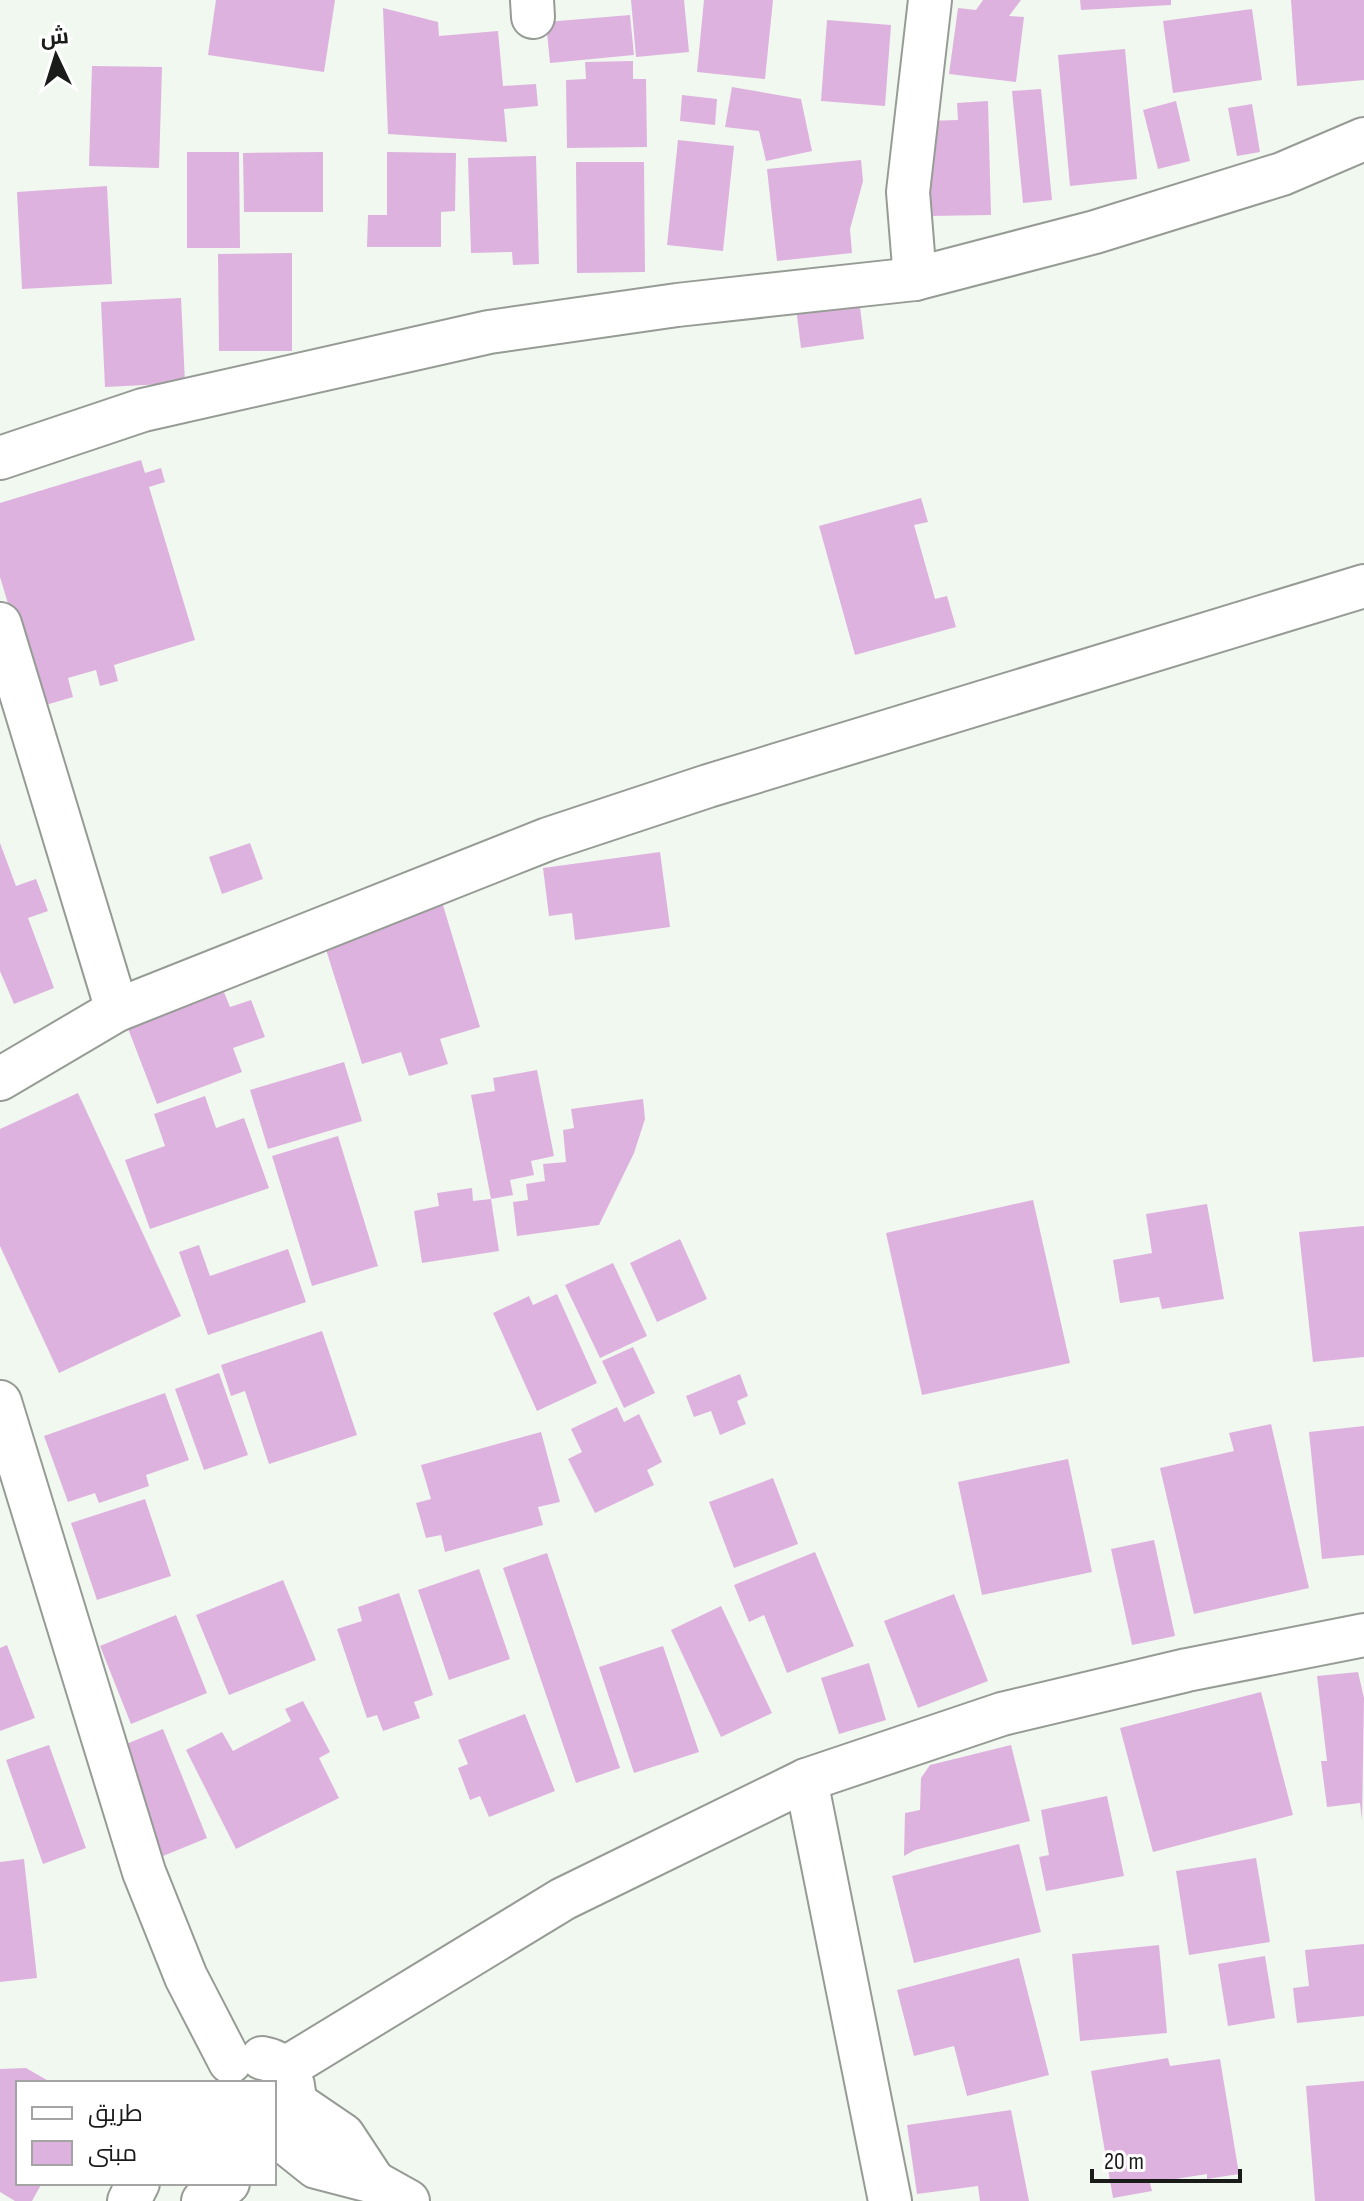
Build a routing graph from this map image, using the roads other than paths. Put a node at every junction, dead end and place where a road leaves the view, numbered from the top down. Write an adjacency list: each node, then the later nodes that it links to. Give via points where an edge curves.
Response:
1 (930, 0): 3 (street, via 908,192)
2 (1364, 139): 3 (street, via 1282,174 1095,232)
3 (915, 279): 4 (street, via 489,332 143,410)
4 (0, 458)
5 (1364, 586): 7 (street, via 548,839)
6 (0, 624): 7 (street)
7 (117, 1010): 8 (street)
8 (0, 1079)
9 (0, 1402): 12 (street, via 144,1872)
10 (1364, 1635): 11 (street, via 1002,1714)
11 (806, 1780): 15 (street, via 563,1899); 19 (street)
12 (222, 2073): 13 (street, via 248,2056 267,2058)
13 (274, 2081)
14 (276, 2089): 15 (street)
15 (282, 2110): 17 (street, via 343,2135)
16 (225, 2185): 18 (street)
17 (391, 2192)
18 (203, 2201)
19 (890, 2201)

